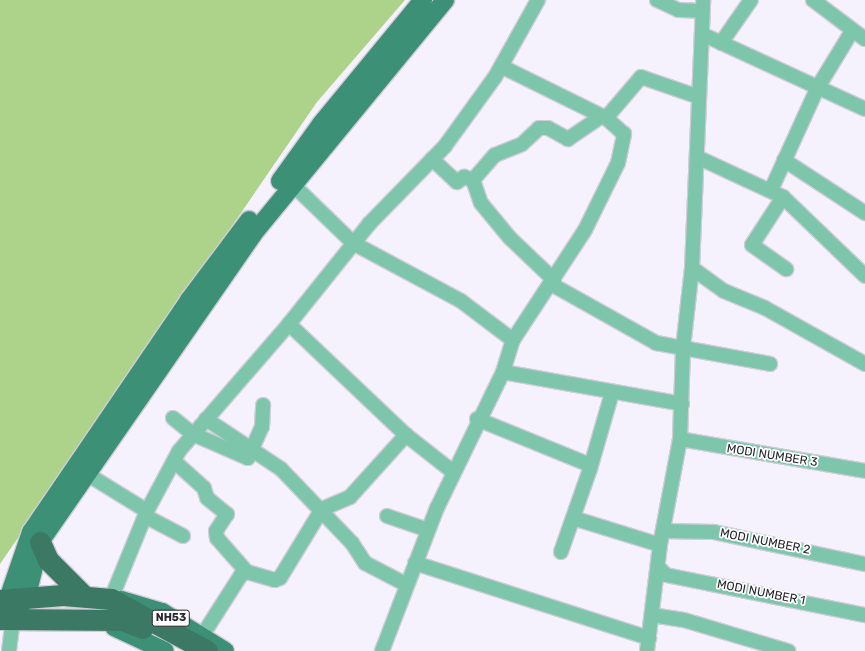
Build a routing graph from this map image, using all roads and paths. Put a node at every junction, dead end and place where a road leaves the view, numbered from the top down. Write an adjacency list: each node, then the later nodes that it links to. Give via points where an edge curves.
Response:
1 (423, 0): 20 (main road, via 321,124)
2 (445, 0): 20 (main road)
3 (538, 0): 12 (street)
4 (657, 0): 7 (street, via 678,10)
5 (751, 0): 11 (street)
6 (814, 0): 8 (street)
7 (703, 6): 9 (street)
8 (852, 30): 10 (street); 13 (street)
9 (702, 34): 11 (street); 14 (street)
10 (865, 39)
11 (721, 43): 13 (street)
12 (501, 66): 16 (street); 18 (street, via 445,146)
13 (818, 87): 15 (street); 19 (street)
14 (700, 97): 16 (street, via 641,77); 17 (street)
15 (865, 109)
16 (604, 117): 21 (street, via 568,139 548,128 539,128 522,144 495,155); 29 (street, via 624,134 618,163 585,230)
17 (697, 157): 22 (street); 26 (street)
18 (432, 159): 21 (street, via 457,182 464,177); 25 (street)
19 (784, 160): 22 (street); 24 (street)
20 (289, 179): 25 (street); 50 (main road, via 253,234)
21 (473, 180): 29 (street, via 481,203)
22 (771, 190): 23 (street)
23 (783, 197): 27 (street, via 752,246); 28 (street)
24 (865, 213)
25 (353, 244): 30 (street); 31 (street, via 461,301)
26 (692, 268): 32 (street); 34 (street, via 724,291 765,308)
27 (786, 269)
28 (865, 276)
29 (552, 282): 31 (street); 32 (street, via 656,343)
30 (289, 324): 40 (street); 43 (street)
31 (513, 340): 35 (street)
32 (683, 348): 33 (street); 37 (street)
33 (770, 364)
34 (865, 364)
35 (503, 372): 36 (street); 41 (street)
36 (612, 393): 37 (street); 47 (street)
37 (682, 404): 44 (street)
38 (263, 405): 45 (street, via 262,427)
39 (173, 418): 42 (street)
40 (206, 419): 42 (street); 45 (street)
41 (477, 419): 47 (street, via 585,462); 49 (street)
42 (193, 434): 45 (street, via 242,459 248,458); 46 (street)
43 (406, 435): 49 (street); 51 (street, via 350,497)
44 (680, 439): 48 (street, MODI NUMBER 3); 56 (street)
45 (253, 450): 51 (street, via 281,469)
46 (174, 460): 52 (street); 64 (street, via 204,488 206,498 227,514 216,531 217,538)
47 (590, 469): 54 (street)
48 (865, 471)
49 (453, 472): 55 (street)
50 (82, 473): 52 (street); 58 (main road); 68 (main road, via 31,532)
51 (322, 509): 64 (street, via 280,578 275,580); 65 (street, via 365,563)
52 (146, 514): 57 (street); 67 (street)
53 (388, 516): 55 (street)
54 (573, 518): 59 (street); 60 (street)
55 (428, 530): 61 (street)
56 (663, 531): 59 (street); 62 (street, MODI NUMBER 2, via 714,532)
57 (183, 536)
58 (40, 542): 66 (highway, via 48,560); 68 (main road)
59 (660, 545): 63 (street)
60 (561, 552)
61 (415, 564): 65 (street); 74 (street)
62 (865, 564)
63 (659, 568): 69 (street); 70 (street, MODI NUMBER 1, via 666,575)
64 (247, 572): 73 (street, via 241,575)
65 (407, 585): 79 (street)
66 (83, 595): 67 (highway, NH53); 68 (highway, NH53)
67 (110, 599): 71 (highway); 73 (main road, NH53, via 133,600 162,612)
68 (10, 606): 72 (highway, NH53); 75 (street)
69 (652, 615): 74 (street); 80 (street, via 684,620)
70 (865, 615)
71 (128, 616): 72 (highway); 73 (highway); 77 (highway)
72 (99, 620): 76 (main road, NH53)
73 (204, 644): 78 (main road, NH53)
74 (648, 645)
75 (9, 651)
76 (165, 651)
77 (186, 651)
78 (225, 651)
79 (382, 651)
80 (788, 651)

